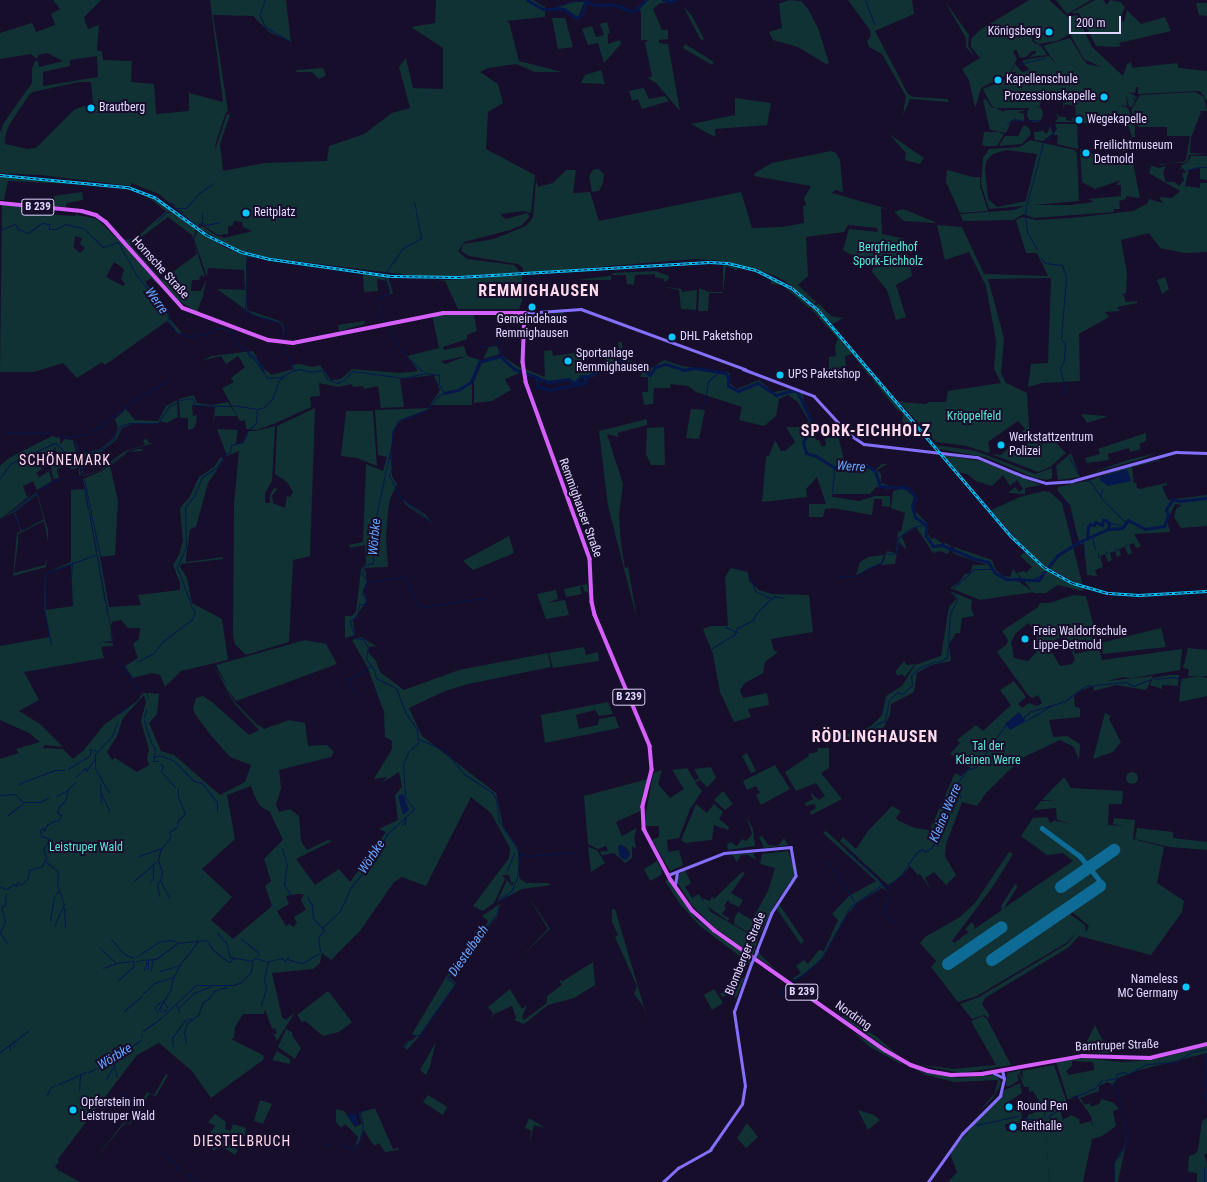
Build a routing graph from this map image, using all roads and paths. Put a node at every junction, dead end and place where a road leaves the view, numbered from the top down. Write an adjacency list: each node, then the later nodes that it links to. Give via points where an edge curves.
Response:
1 (0, 203): 2 (main road, Hornsche Straße / B 239, via 89,213 103,220 183,308 252,335 280,342 296,342 450,312)
2 (506, 312): 3 (main road, B 239); 4 (main road)
3 (523, 313): 4 (main road, Remmighauser Straße / B 239); 5 (main road, via 568,308 584,310 814,396 851,436 864,444 977,456 1046,483 1072,481 1176,452)
4 (524, 320): 8 (main road, Remmighauser Straße / B 239, via 524,371 562,489 588,554 596,615 648,739 652,770 643,807 643,825)
5 (1207, 453)
6 (681, 870): 7 (main road); 8 (main road); 14 (main road, Blomberger Straße, bridge, via 724,853 791,847 796,876 772,913 734,1012 745,1086 743,1102 710,1150 678,1168)
7 (677, 873): 8 (main road); 9 (main road)
8 (669, 876): 9 (main road, B 239)
9 (675, 886): 11 (main road, Nordring / B 239, via 692,910 714,930 888,1053 917,1068 960,1075)
10 (1207, 1044): 12 (main road, Barntruper Straße / B 239, via 1150,1058 1082,1056)
11 (992, 1072): 12 (main road, B 239); 13 (main road)
12 (1003, 1072): 13 (main road)
13 (1003, 1079): 15 (main road, via 998,1097 962,1134)
14 (663, 1182)
15 (928, 1182)

